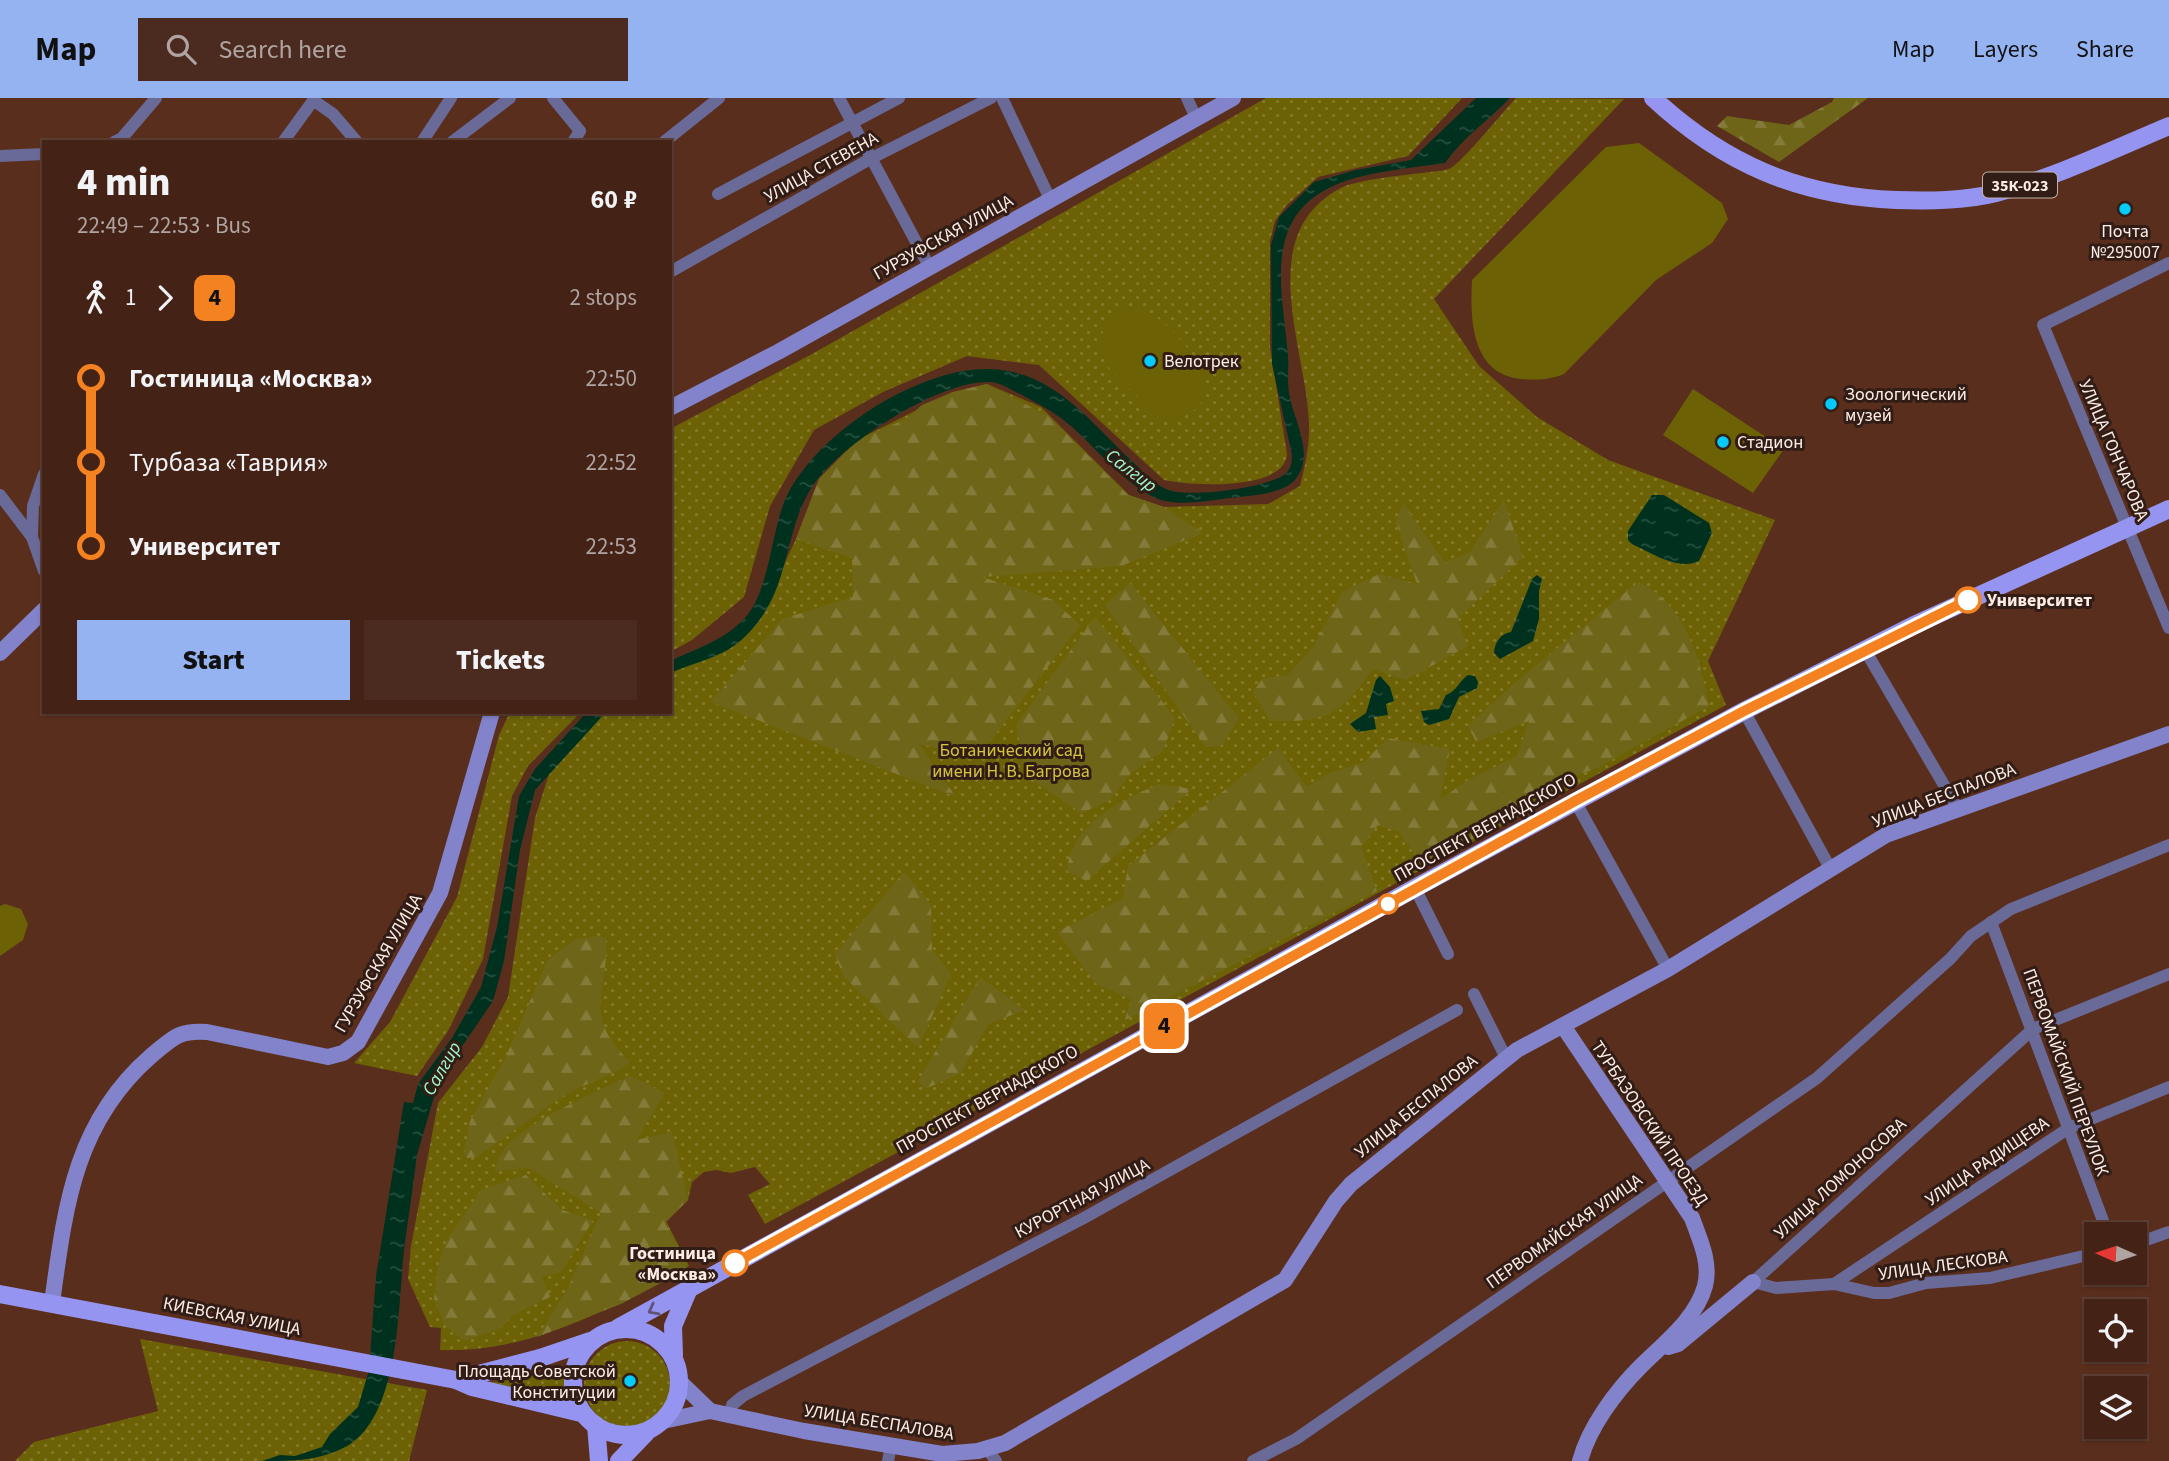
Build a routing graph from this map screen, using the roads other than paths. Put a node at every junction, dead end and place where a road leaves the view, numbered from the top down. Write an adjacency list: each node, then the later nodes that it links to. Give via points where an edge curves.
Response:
1 (156, 98): 18 (street)
2 (451, 98): 21 (street)
3 (510, 98): 22 (street)
4 (553, 98): 17 (street)
5 (719, 98): 23 (street)
6 (839, 98): 15 (street)
7 (898, 98): 15 (street)
8 (991, 98): 26 (street, УЛИЦА СТЕВЕНА)
9 (1002, 98): 28 (street)
10 (1187, 98): 14 (street)
11 (1233, 98): 14 (main road, ГУРЗУФСКАЯ УЛИЦА)
12 (1653, 98): 16 (main road, 35К-023, via 1704,140 1762,173 1815,191 1861,198 1956,199 1993,194)
13 (314, 99): 19 (street); 20 (street)
14 (1196, 118): 28 (main road, ГУРЗУФСКАЯ УЛИЦА)
15 (851, 123): 26 (street); 27 (street)
16 (2169, 126)
17 (576, 136)
18 (118, 140)
19 (284, 140)
20 (355, 140)
21 (423, 140)
22 (455, 140)
23 (666, 140)
24 (42, 154): 25 (street)
25 (0, 156)
26 (870, 159): 30 (street); 31 (street, УЛИЦА СТЕВЕНА)
27 (719, 194)
28 (1050, 199): 30 (main road, ГУРЗУФСКАЯ УЛИЦА)
29 (2169, 263): 36 (street, УЛИЦА ГОНЧАРОВА, via 2043,325)
30 (929, 266): 32 (main road, ГУРЗУФСКАЯ УЛИЦА)
31 (672, 271)
32 (672, 407)
33 (42, 480): 37 (street, via 33,506)
34 (0, 495): 37 (street)
35 (2169, 509): 36 (main road, ПРОСПЕКТ ВЕРНАДСКОГО)
36 (2128, 527): 40 (street, УЛИЦА ГОНЧАРОВА); 41 (main road, ПРОСПЕКТ ВЕРНАДСКОГО)
37 (32, 537): 38 (street)
38 (42, 564)
39 (42, 612): 42 (main road)
40 (2169, 628)
41 (1866, 650): 43 (main road, ПРОСПЕКТ ВЕРНАДСКОГО); 47 (street)
42 (0, 653)
43 (1744, 711): 46 (main road, ПРОСПЕКТ ВЕРНАДСКОГО); 49 (street)
44 (491, 714): 71 (main road, ГУРЗУФСКАЯ УЛИЦА, via 440,893 358,1042 343,1053 328,1056 207,1032 187,1030 176,1035 140,1066 108,1106 79,1157)
45 (2169, 734): 47 (main road, УЛИЦА БЕСПАЛОВА)
46 (1575, 801): 50 (main road, ПРОСПЕКТ ВЕРНАДСКОГО); 53 (street)
47 (1958, 809): 49 (main road, УЛИЦА БЕСПАЛОВА, via 1886,835)
48 (2169, 845): 51 (street, ПЕРВОМАЙСКАЯ УЛИЦА, via 2011,909)
49 (1830, 868): 53 (main road, УЛИЦА БЕСПАЛОВА)
50 (1415, 888): 52 (street); 69 (main road, ПРОСПЕКТ ВЕРНАДСКОГО)
51 (1991, 922): 58 (street, ПЕРВОМАЙСКИЙ ПЕРЕУЛОК); 62 (street, ПЕРВОМАЙСКАЯ УЛИЦА, via 1817,1078)
52 (1448, 954)
53 (1668, 969): 57 (main road, УЛИЦА БЕСПАЛОВА)
54 (2169, 974): 58 (street, УЛИЦА ЛОМОНОСОВА)
55 (1474, 994): 59 (street)
56 (1457, 1010): 80 (street, КУРОРТНАЯ УЛИЦА, via 1082,1219 743,1396 732,1405)
57 (1563, 1026): 59 (main road, УЛИЦА БЕСПАЛОВА); 62 (main road, ТУРБАЗОВСКИЙ ПРОЕЗД)
58 (2033, 1029): 61 (street, ПЕРВОМАЙСКИЙ ПЕРЕУЛОК); 67 (street, УЛИЦА ЛОМОНОСОВА)
59 (1506, 1058): 85 (main road, УЛИЦА БЕСПАЛОВА, via 1351,1184 1285,1280 1005,1443)
60 (2169, 1087): 61 (street, УЛИЦА РАДИЩЕВА)
61 (2068, 1128): 63 (street, ПЕРВОМАЙСКИЙ ПЕРЕУЛОК); 68 (street, УЛИЦА РАДИЩЕВА)
62 (1668, 1179): 74 (main road, ТУРБАЗОВСКИЙ ПРОЕЗД, via 1692,1218 1706,1265 1696,1306); 88 (street, ПЕРВОМАЙСКАЯ УЛИЦА, via 1296,1439)
63 (2103, 1222)
64 (2169, 1232): 65 (street)
65 (2147, 1240)
66 (2084, 1256): 68 (street, УЛИЦА ЛЕСКОВА, via 1990,1278 1926,1283 1889,1293)
67 (1753, 1282): 68 (street, УЛИЦА ЛЕСКОВА, via 1776,1288); 74 (main road, УЛИЦА ЛОМОНОСОВА, via 1678,1344)
68 (1834, 1284)
69 (688, 1291): 72 (main road, ПРОСПЕКТ ВЕРНАДСКОГО, one-way to 72); 75 (main road, via 673,1326)
70 (0, 1294): 71 (main road, КИЕВСКАЯ УЛИЦА)
71 (52, 1303): 76 (main road, КИЕВСКАЯ УЛИЦА)
72 (618, 1328): 73 (main road); 75 (main road, via 640,1330 659,1339)
73 (593, 1339): 76 (main road, КИЕВСКАЯ УЛИЦА); 79 (main road, via 574,1372)
74 (1656, 1351): 89 (main road, УЛИЦА ЛОМОНОСОВА, via 1606,1408)
75 (674, 1355): 77 (main road)
76 (456, 1380): 79 (main road, КИЕВСКАЯ УЛИЦА)
77 (680, 1382): 78 (main road, УЛИЦА БЕСПАЛОВА); 81 (main road, via 675,1405)
78 (710, 1411): 80 (main road, УЛИЦА БЕСПАЛОВА); 81 (main road, УЛИЦА БЕСПАЛОВА)
79 (581, 1413): 82 (main road)
80 (729, 1416): 84 (main road, УЛИЦА БЕСПАЛОВА)
81 (663, 1420): 83 (main road)
82 (596, 1425): 83 (main road, via 615,1434); 86 (main road)
83 (646, 1433): 87 (main road)
84 (890, 1454): 85 (main road, УЛИЦА БЕСПАЛОВА)
85 (992, 1455)
86 (599, 1461)
87 (619, 1461)
88 (1253, 1461)
89 (1580, 1461)

